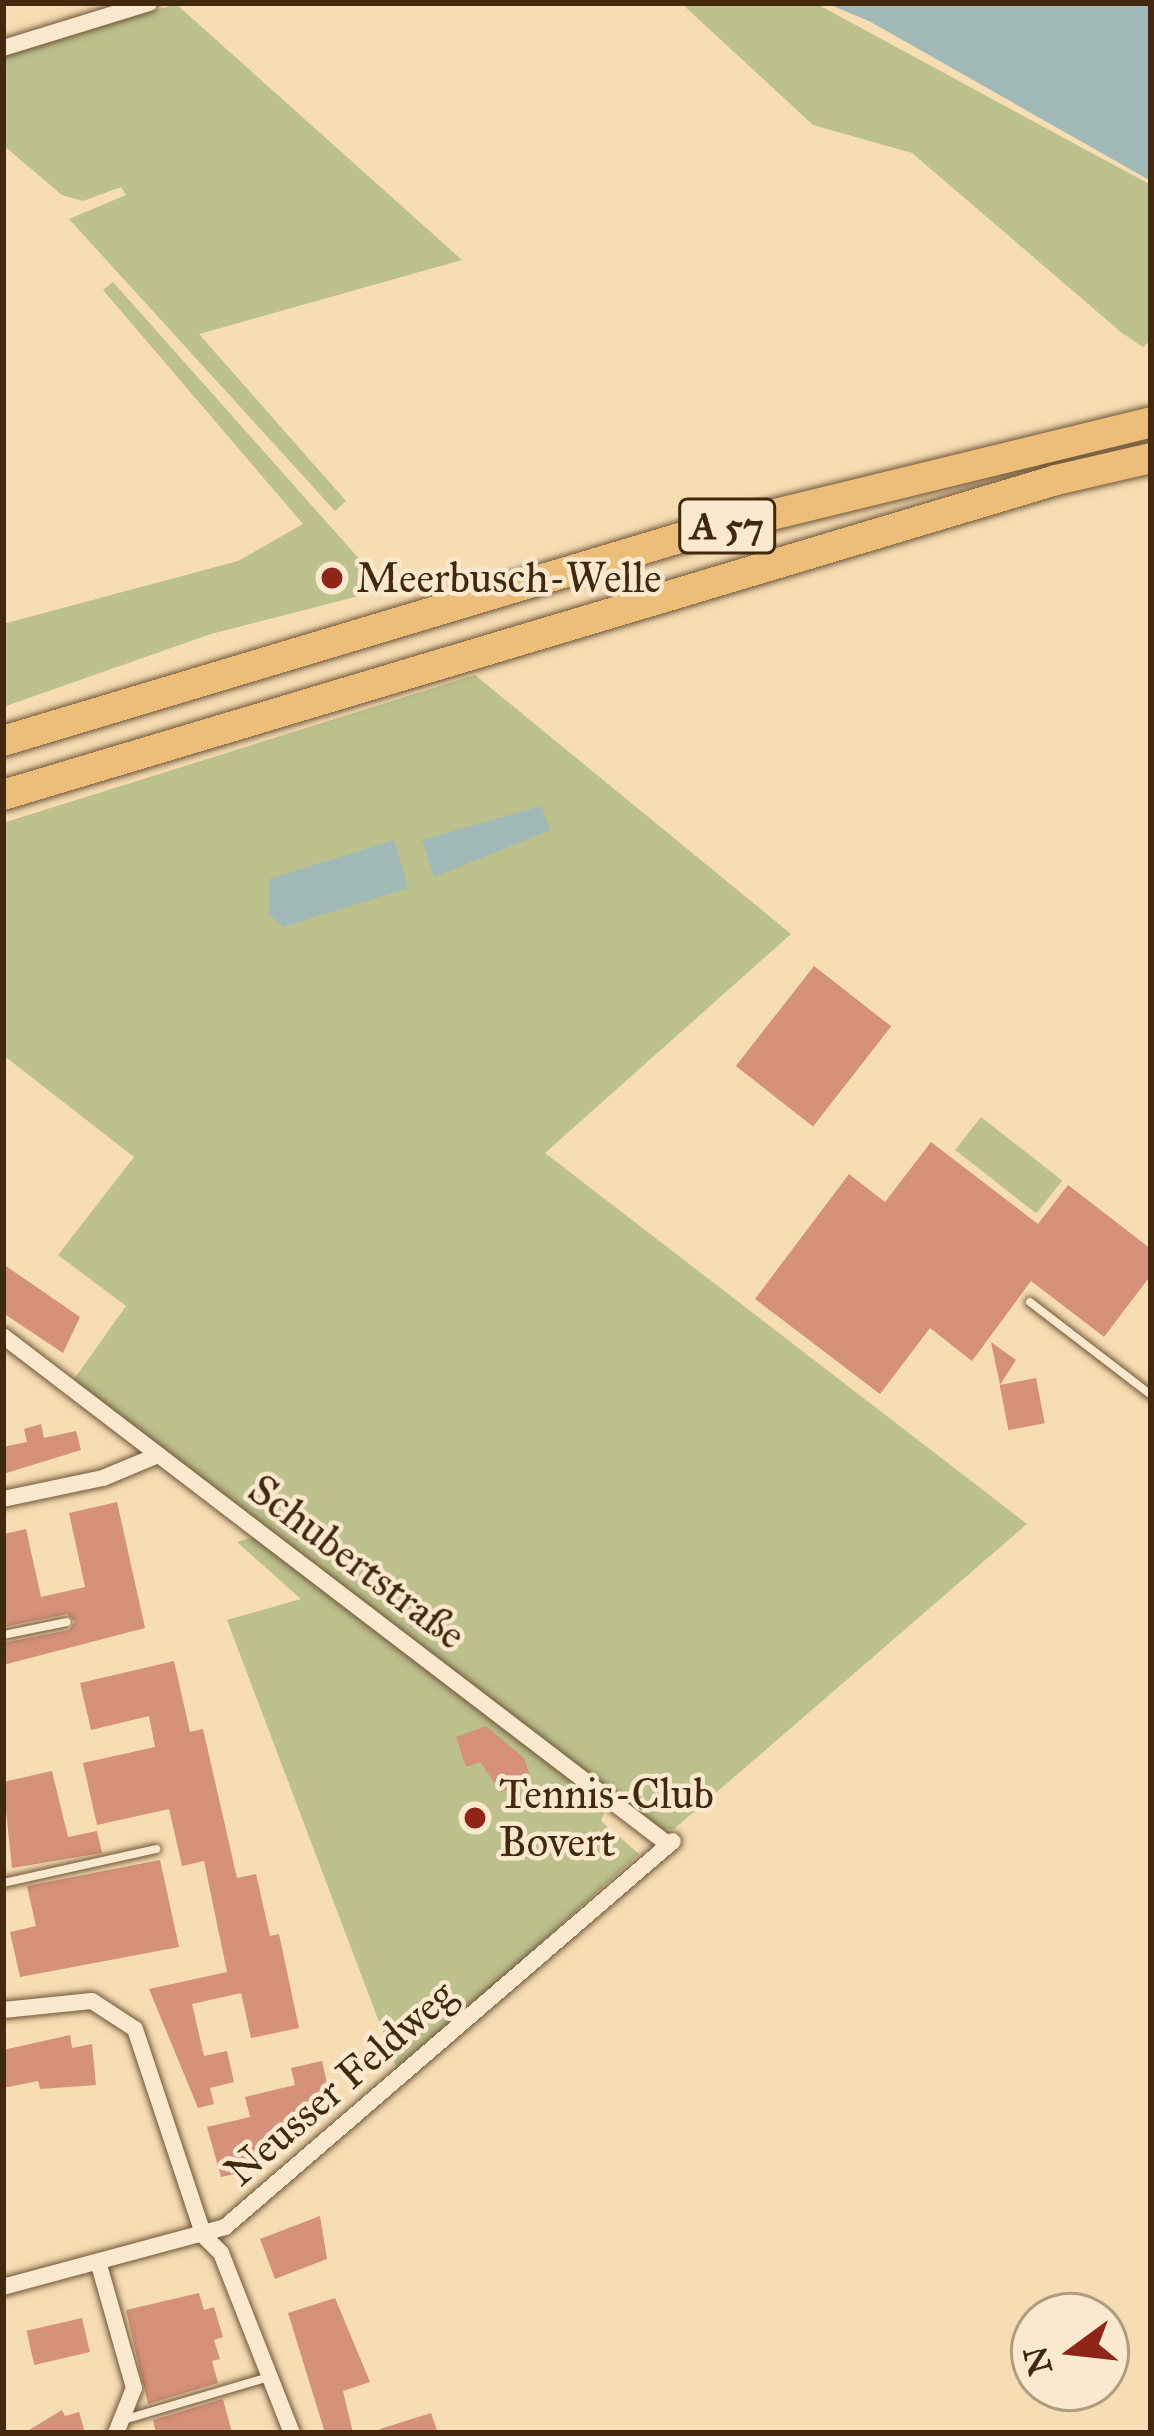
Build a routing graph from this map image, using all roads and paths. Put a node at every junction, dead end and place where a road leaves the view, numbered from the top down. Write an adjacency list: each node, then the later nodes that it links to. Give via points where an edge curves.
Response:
1 (149, 3): 2 (street)
2 (3, 48)
3 (1151, 422): 5 (highway, A 57, via 693,534)
4 (1151, 458): 6 (highway, A 57)
5 (3, 741)
6 (3, 795)
7 (1030, 1303): 9 (lane)
8 (3, 1336): 10 (street, Schubertstraße)
9 (1151, 1395)
10 (158, 1455): 11 (street, via 103,1478); 14 (street, Schubertstraße)
11 (3, 1499)
12 (67, 1622): 13 (lane)
13 (3, 1635)
14 (671, 1843): 18 (street, Neusser Feldweg, via 250,2210)
15 (156, 1849): 16 (lane)
16 (3, 1883)
17 (3, 2010): 18 (street, via 92,2001 135,2029)
18 (204, 2236): 19 (street, Neusser Feldweg); 21 (street, via 221,2253)
19 (99, 2265): 20 (street, Neusser Feldweg); 22 (street, via 134,2388)
20 (3, 2285)
21 (269, 2377): 22 (lane); 23 (street)
22 (119, 2427)
23 (292, 2433)

